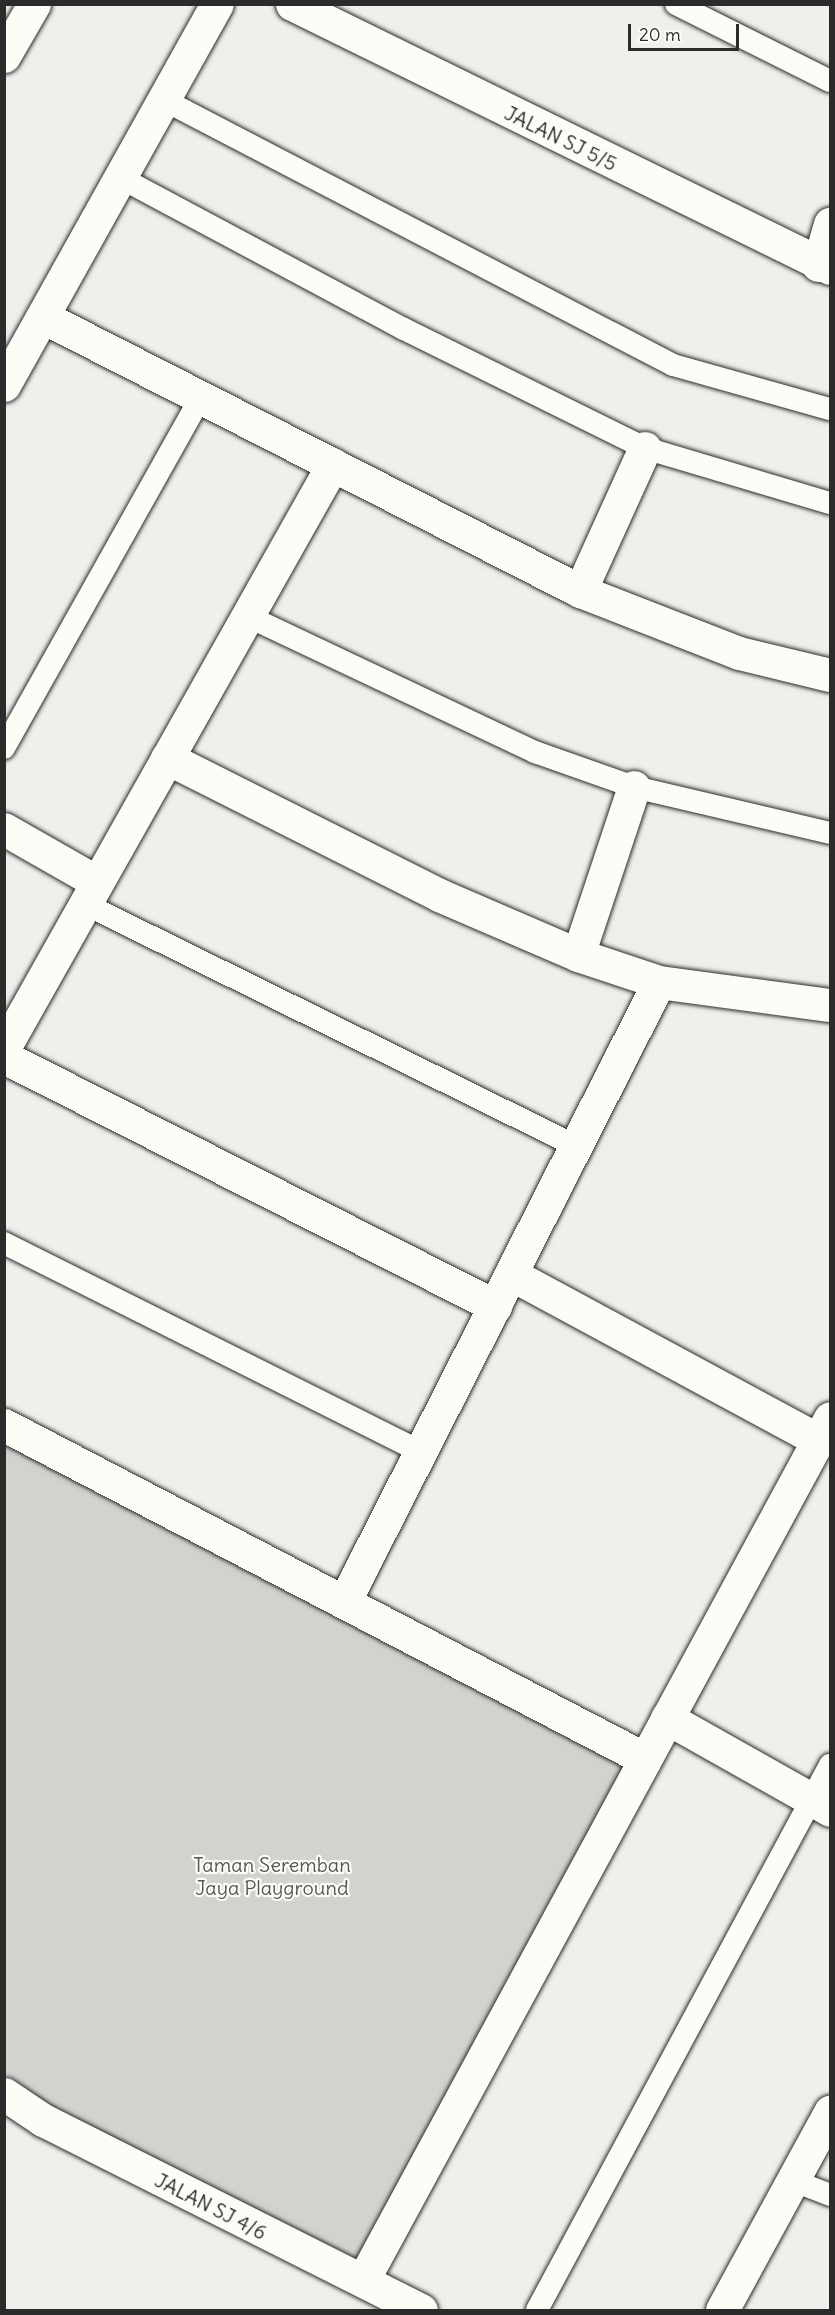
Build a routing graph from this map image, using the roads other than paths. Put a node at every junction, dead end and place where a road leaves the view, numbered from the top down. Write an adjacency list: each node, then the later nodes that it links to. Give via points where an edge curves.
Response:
1 (34, 4): 5 (street)
2 (218, 4): 7 (street)
3 (292, 4): 10 (street, JALAN SJ 5/5)
4 (676, 4): 6 (lane)
5 (8, 43)
6 (831, 81)
7 (164, 100): 8 (street); 14 (lane, via 673,365)
8 (121, 178): 11 (street); 15 (lane, via 404,329)
9 (831, 224): 10 (street)
10 (824, 267)
11 (43, 316): 12 (street); 13 (street)
12 (4, 385)
13 (201, 397): 16 (street); 21 (lane)
14 (831, 409)
15 (645, 448): 17 (lane); 18 (street)
16 (333, 464): 18 (street); 19 (street)
17 (831, 503)
18 (580, 591): 20 (street, via 739,653)
19 (245, 615): 22 (street); 23 (lane, via 535,752)
20 (831, 675)
21 (4, 748)
22 (167, 758): 26 (street); 27 (street, via 439,895)
23 (634, 787): 25 (lane); 27 (street)
24 (4, 829): 26 (street)
25 (831, 833)
26 (91, 893): 30 (street); 32 (lane)
27 (578, 955): 28 (street)
28 (659, 982): 29 (street); 32 (street)
29 (831, 1005)
30 (4, 1048)
31 (4, 1057): 35 (street)
32 (576, 1146): 34 (street)
33 (4, 1243): 38 (lane)
34 (511, 1274): 35 (street); 37 (street)
35 (495, 1306): 38 (street)
36 (4, 1425): 39 (street)
37 (824, 1429): 40 (street)
38 (421, 1452): 39 (street)
39 (344, 1602): 41 (street)
40 (667, 1718): 41 (street); 43 (street)
41 (645, 1759): 48 (street)
42 (831, 1765): 43 (lane)
43 (821, 1805): 50 (lane)
44 (4, 2094): 48 (street, JALAN SJ 4/6, via 54,2126)
45 (831, 2112): 46 (street)
46 (794, 2181): 47 (lane); 51 (street)
47 (831, 2195)
48 (363, 2280): 49 (street, JALAN SJ 4/6)
49 (422, 2310)
50 (537, 2310)
51 (722, 2310)

